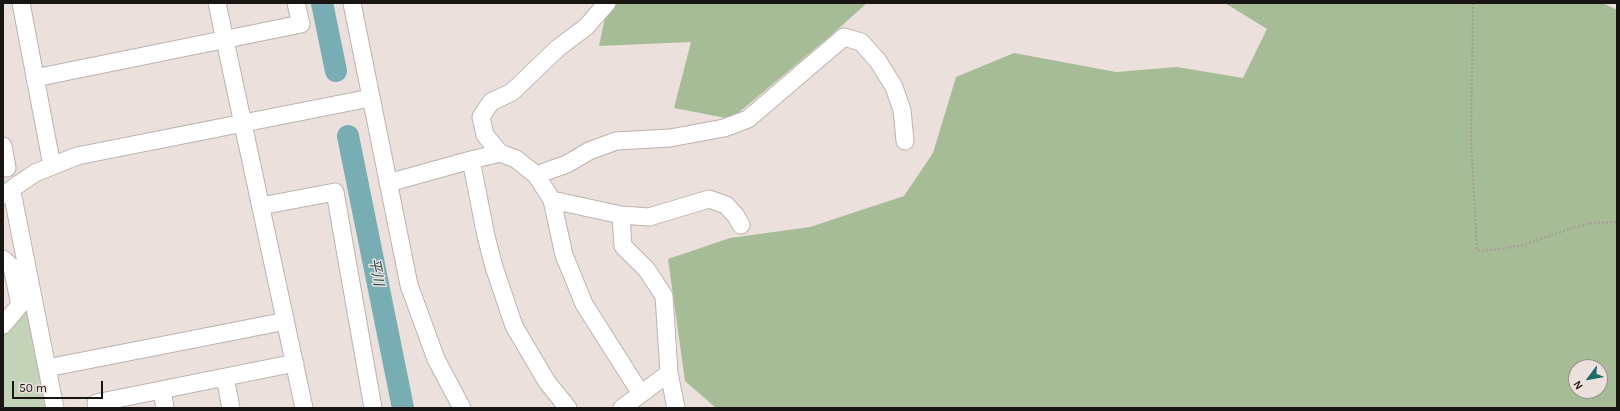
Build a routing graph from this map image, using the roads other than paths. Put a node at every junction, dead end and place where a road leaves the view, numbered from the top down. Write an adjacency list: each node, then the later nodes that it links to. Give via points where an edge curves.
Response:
1 (21, 3): 7 (street)
2 (217, 3): 6 (street)
3 (296, 3): 6 (street, via 301,24)
4 (352, 3): 8 (street)
5 (607, 3): 12 (street, via 586,27 558,48 512,92 491,102 481,117 485,135)
6 (225, 40): 7 (street); 9 (street)
7 (35, 78): 14 (street)
8 (370, 98): 9 (street); 17 (street)
9 (243, 124): 14 (street, via 77,156); 20 (street)
10 (905, 141): 16 (street, via 902,110 890,81 878,61 861,42 844,37 748,119 724,128 678,136 616,141 589,151 568,164)
11 (3, 146): 15 (street)
12 (500, 154): 13 (street); 16 (street, via 516,158)
13 (471, 160): 17 (street); 39 (street, via 486,236 514,326 547,382)
14 (52, 166): 18 (street, via 35,173)
15 (7, 168)
16 (536, 175): 19 (street)
17 (388, 183): 38 (street, via 414,302 436,359)
18 (8, 196): 27 (street)
19 (552, 200): 21 (street); 31 (street, via 564,255 584,304)
20 (261, 206): 26 (street); 37 (street, via 335,192)
21 (621, 215): 22 (street, via 649,217 709,199 726,204); 28 (street, via 623,246 647,270 664,296)
22 (741, 225)
23 (3, 259): 25 (street, via 12,267 20,304)
24 (276, 323): 27 (street)
25 (3, 325)
26 (294, 363): 29 (street); 36 (street)
27 (47, 368): 32 (street)
28 (668, 373): 31 (street); 41 (street)
29 (225, 377): 30 (street); 35 (street)
30 (162, 390): 33 (street, via 96,403); 34 (street)
31 (641, 394): 40 (street)
32 (55, 408)
33 (97, 408)
34 (165, 408)
35 (231, 408)
36 (304, 408)
37 (373, 408)
38 (462, 408)
39 (568, 408)
40 (622, 408)
41 (676, 408)

